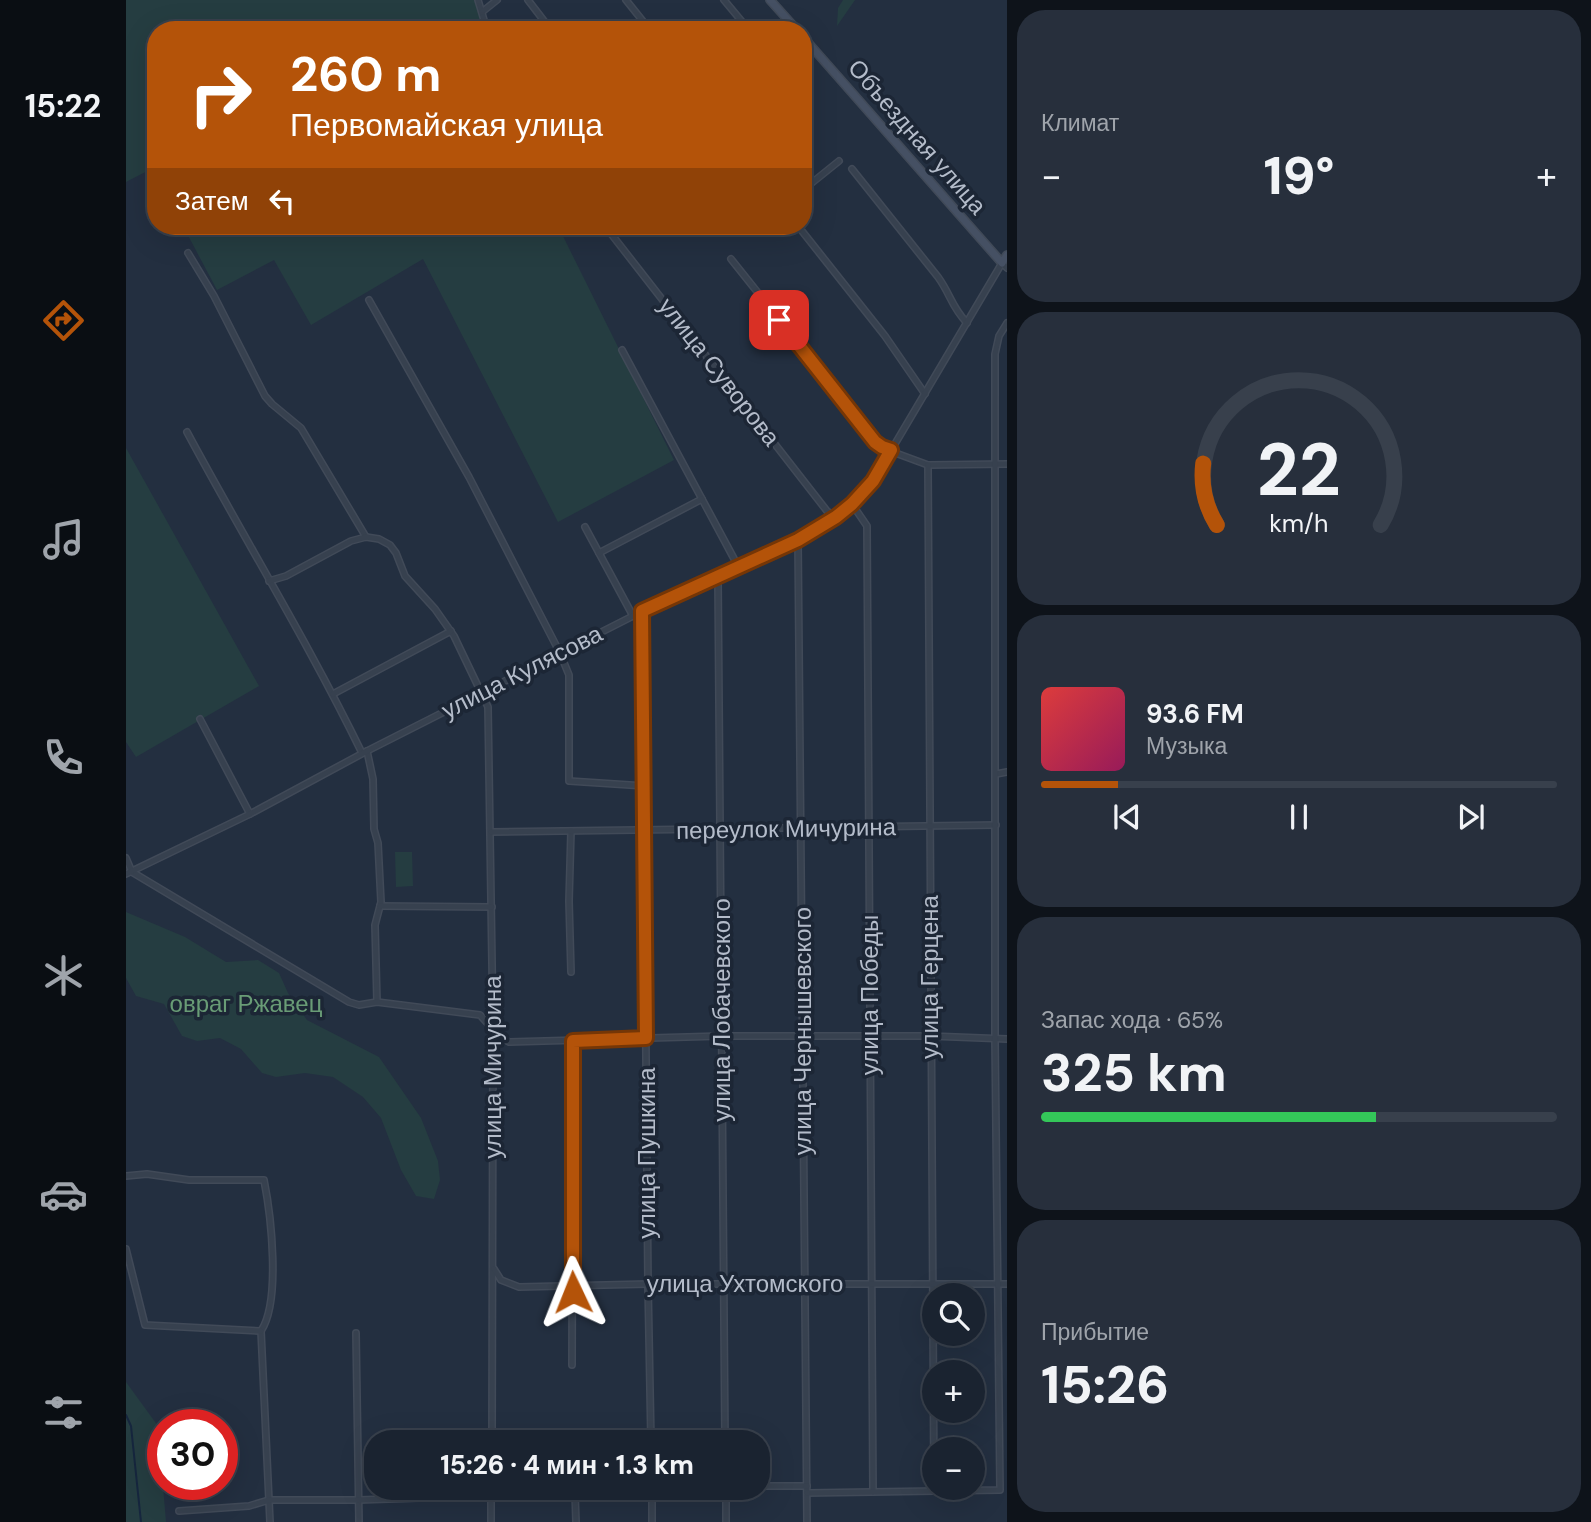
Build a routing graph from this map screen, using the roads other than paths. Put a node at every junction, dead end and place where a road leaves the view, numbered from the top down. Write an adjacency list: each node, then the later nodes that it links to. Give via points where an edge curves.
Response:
1 (478, 0): 7 (street)
2 (498, 0): 7 (street)
3 (528, 0): 9 (street)
4 (626, 0): 10 (street)
5 (724, 0): 11 (street)
6 (770, 0): 12 (street)
7 (482, 12): 8 (street)
8 (484, 21)
9 (544, 21)
10 (643, 21)
11 (742, 21)
12 (789, 21)
13 (812, 47): 14 (street, Объездная улица)
14 (815, 50): 15 (street); 24 (street, Объездная улица)
15 (812, 52)
16 (839, 161): 18 (street)
17 (852, 169): 26 (street, via 950,293 952,306)
18 (812, 183)
19 (612, 235): 37 (street, улица Суворова)
20 (806, 235): 29 (street)
21 (188, 253): 39 (street, via 265,396 301,428)
22 (1006, 255): 24 (street)
23 (731, 258): 31 (street, via 875,442)
24 (1004, 266): 26 (street, улица Кулясова)
25 (369, 300): 48 (street, via 469,477)
26 (967, 323): 29 (street, улица Кулясова)
27 (1006, 323): 32 (street, via 995,354)
28 (622, 350): 35 (street)
29 (925, 394): 31 (street, улица Кулясова)
30 (187, 432): 44 (street)
31 (891, 450): 34 (street); 36 (street, улица Кулясова, via 873,481)
32 (996, 464): 33 (street); 34 (street); 54 (street)
33 (1006, 464)
34 (928, 465): 58 (street, улица Герцена)
35 (702, 499): 41 (street); 42 (street)
36 (852, 504): 37 (street, улица Кулясова); 59 (street, улица Победы, via 867,526)
37 (836, 517): 40 (street, улица Кулясова)
38 (585, 527): 41 (street)
39 (366, 537): 44 (street); 47 (street, улица Мичурина, via 390,545 405,576)
40 (798, 540): 42 (street, улица Кулясова); 60 (street, улица Чернышевского)
41 (599, 553): 46 (street)
42 (739, 568): 43 (street, улица Кулясова)
43 (718, 579): 45 (street, улица Кулясова); 62 (street, улица Лобачевского)
44 (268, 582): 50 (street)
45 (642, 611): 46 (street, улица Кулясова); 55 (street, улица Пушкина)
46 (633, 616): 48 (street, улица Кулясова)
47 (451, 631): 49 (street, улица Мичурина); 50 (street)
48 (560, 653): 49 (street, улица Кулясова); 55 (street, via 569,675 569,781)
49 (483, 693): 52 (street, улица Кулясова); 64 (street, улица Мичурина, via 488,707)
50 (333, 694): 52 (street)
51 (200, 719): 56 (street)
52 (364, 752): 56 (street, улица Кулясова); 67 (street, via 373,779)
53 (1006, 772): 54 (street)
54 (996, 774): 57 (street)
55 (645, 786): 61 (street, улица Пушкина)
56 (250, 814): 66 (street, улица Кулясова)
57 (996, 825): 58 (street, переулок Мичурина); 77 (street)
58 (929, 826): 59 (street, переулок Мичурина); 75 (street, улица Герцена)
59 (869, 828): 60 (street, переулок Мичурина); 74 (street, улица Победы)
60 (802, 829): 62 (street, переулок Мичурина); 73 (street, улица Чернышевского)
61 (645, 830): 62 (street, переулок Мичурина); 63 (street, переулок Мичурина); 76 (street, улица Пушкина)
62 (722, 830): 72 (street, улица Лобачевского)
63 (571, 831): 64 (street, переулок Мичурина); 69 (street)
64 (491, 832): 68 (street, улица Мичурина)
65 (126, 858): 66 (street)
66 (129, 873): 70 (street, via 349,1002)
67 (380, 906): 68 (street); 70 (street, via 375,925)
68 (492, 907): 71 (street, улица Мичурина)
69 (571, 972)
70 (377, 1002): 71 (street, via 480,1015)
71 (493, 1027): 79 (street, via 509,1042); 82 (street, улица Мичурина)
72 (722, 1036): 73 (street); 76 (street); 87 (street, улица Лобачевского)
73 (804, 1036): 74 (street); 88 (street, улица Чернышевского)
74 (870, 1036): 75 (street); 83 (street, улица Победы)
75 (930, 1036): 77 (street); 85 (street, улица Герцена)
76 (646, 1038): 79 (street); 86 (street, улица Пушкина)
77 (995, 1039): 78 (street); 90 (street)
78 (1006, 1039)
79 (573, 1041): 92 (street)
80 (126, 1175): 93 (street, via 264,1180 273,1244 269,1320)
81 (126, 1250): 93 (street, via 145,1325)
82 (493, 1266): 92 (street, улица Ухтомского, via 500,1280 512,1286); 97 (street, улица Мичурина)
83 (873, 1283): 84 (street, улица Ухтомского); 88 (street, улица Ухтомского); 105 (street, улица Победы)
84 (922, 1283)
85 (933, 1283)
86 (648, 1284): 87 (street, улица Ухтомского); 92 (street, улица Ухтомского); 98 (street, улица Пушкина)
87 (724, 1284): 88 (street, улица Ухтомского); 99 (street, улица Лобачевского)
88 (804, 1284): 102 (street, улица Чернышевского)
89 (985, 1284): 90 (street, улица Ухтомского)
90 (998, 1284): 91 (street, улица Ухтомского); 104 (street, via 1000,1490)
91 (1006, 1284)
92 (572, 1286): 96 (street)
93 (261, 1331): 106 (street)
94 (356, 1333): 107 (street)
95 (933, 1346): 100 (street, улица Герцена)
96 (572, 1365)
97 (492, 1430)
98 (651, 1430)
99 (725, 1430)
100 (934, 1437)
101 (770, 1487): 102 (street)
102 (807, 1489): 105 (street); 120 (street, улица Чернышевского)
103 (922, 1490): 105 (street)
104 (985, 1490)
105 (873, 1492)
106 (269, 1500): 107 (street); 113 (street, via 249,1506); 114 (street)
107 (359, 1500): 108 (street); 115 (street)
108 (364, 1500)
109 (491, 1500): 116 (street)
110 (575, 1500): 117 (street)
111 (652, 1500): 118 (street)
112 (726, 1500): 119 (street)
113 (178, 1511)
114 (270, 1522)
115 (359, 1522)
116 (491, 1522)
117 (576, 1522)
118 (652, 1522)
119 (726, 1522)
120 (807, 1522)

